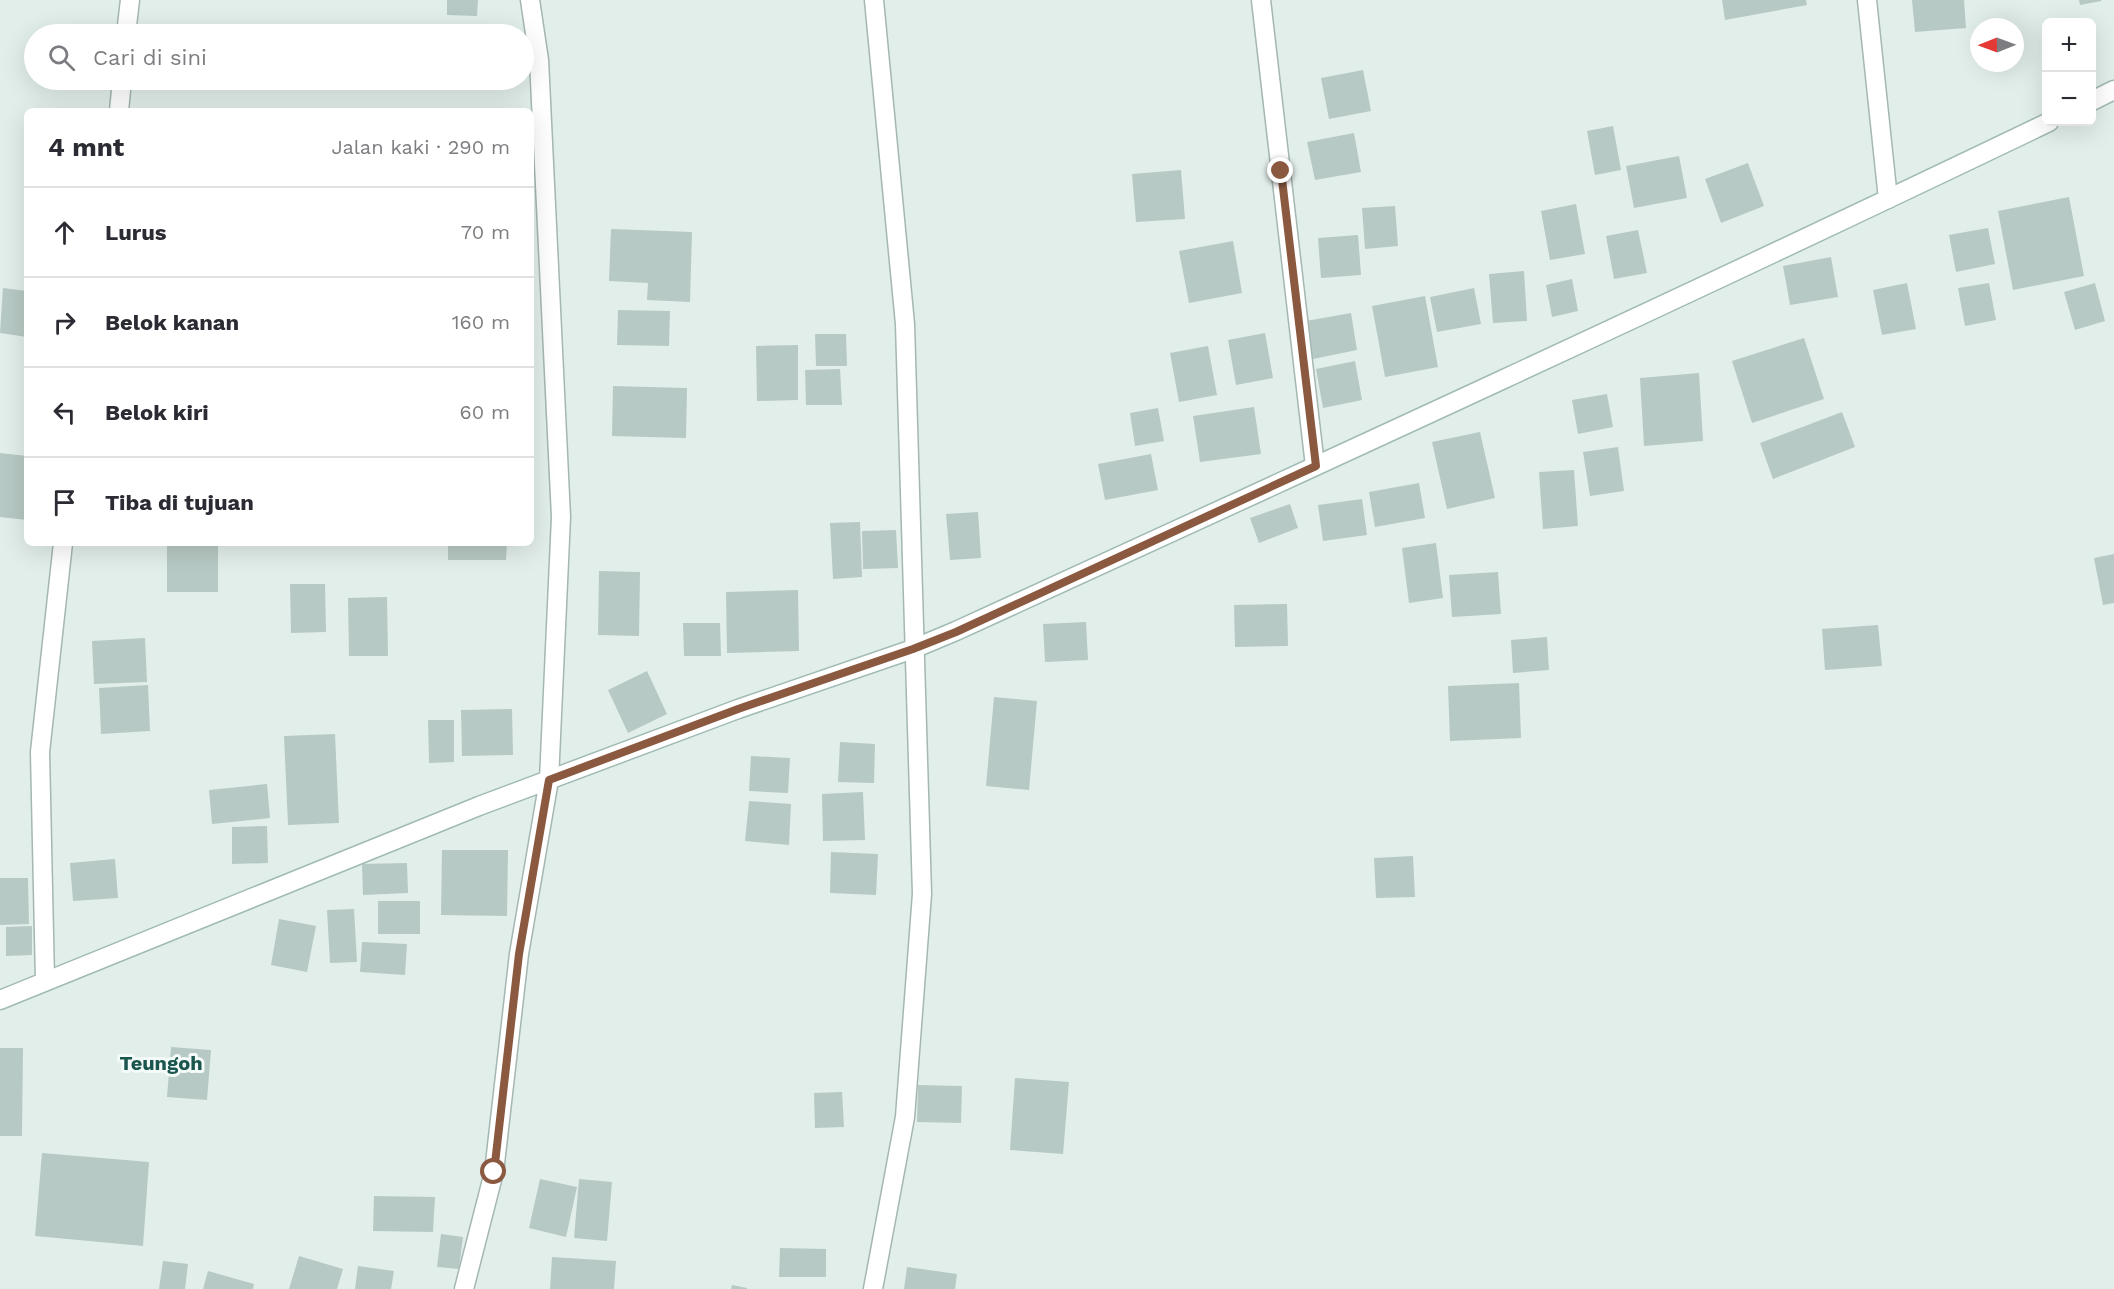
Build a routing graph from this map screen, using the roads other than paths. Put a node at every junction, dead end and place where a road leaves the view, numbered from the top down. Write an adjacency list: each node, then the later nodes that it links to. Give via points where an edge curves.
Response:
1 (129, 0): 6 (street)
2 (530, 0): 7 (street)
3 (874, 0): 17 (street, via 905,324)
4 (1261, 0): 15 (street)
5 (1868, 0): 14 (street)
6 (127, 24)
7 (534, 24)
8 (534, 27): 18 (street, via 539,60 561,518)
9 (121, 90): 12 (street)
10 (2114, 90): 11 (street)
11 (2096, 99)
12 (119, 108)
13 (2042, 125): 14 (street)
14 (1888, 199): 15 (street)
15 (1316, 466): 17 (street)
16 (63, 546): 19 (street, via 40,752)
17 (913, 649): 18 (street); 22 (street, via 921,906 905,1117)
18 (549, 780): 19 (street); 21 (street, via 519,954 494,1172)
19 (45, 980): 20 (street)
20 (0, 1000)
21 (464, 1289)
22 (873, 1289)

